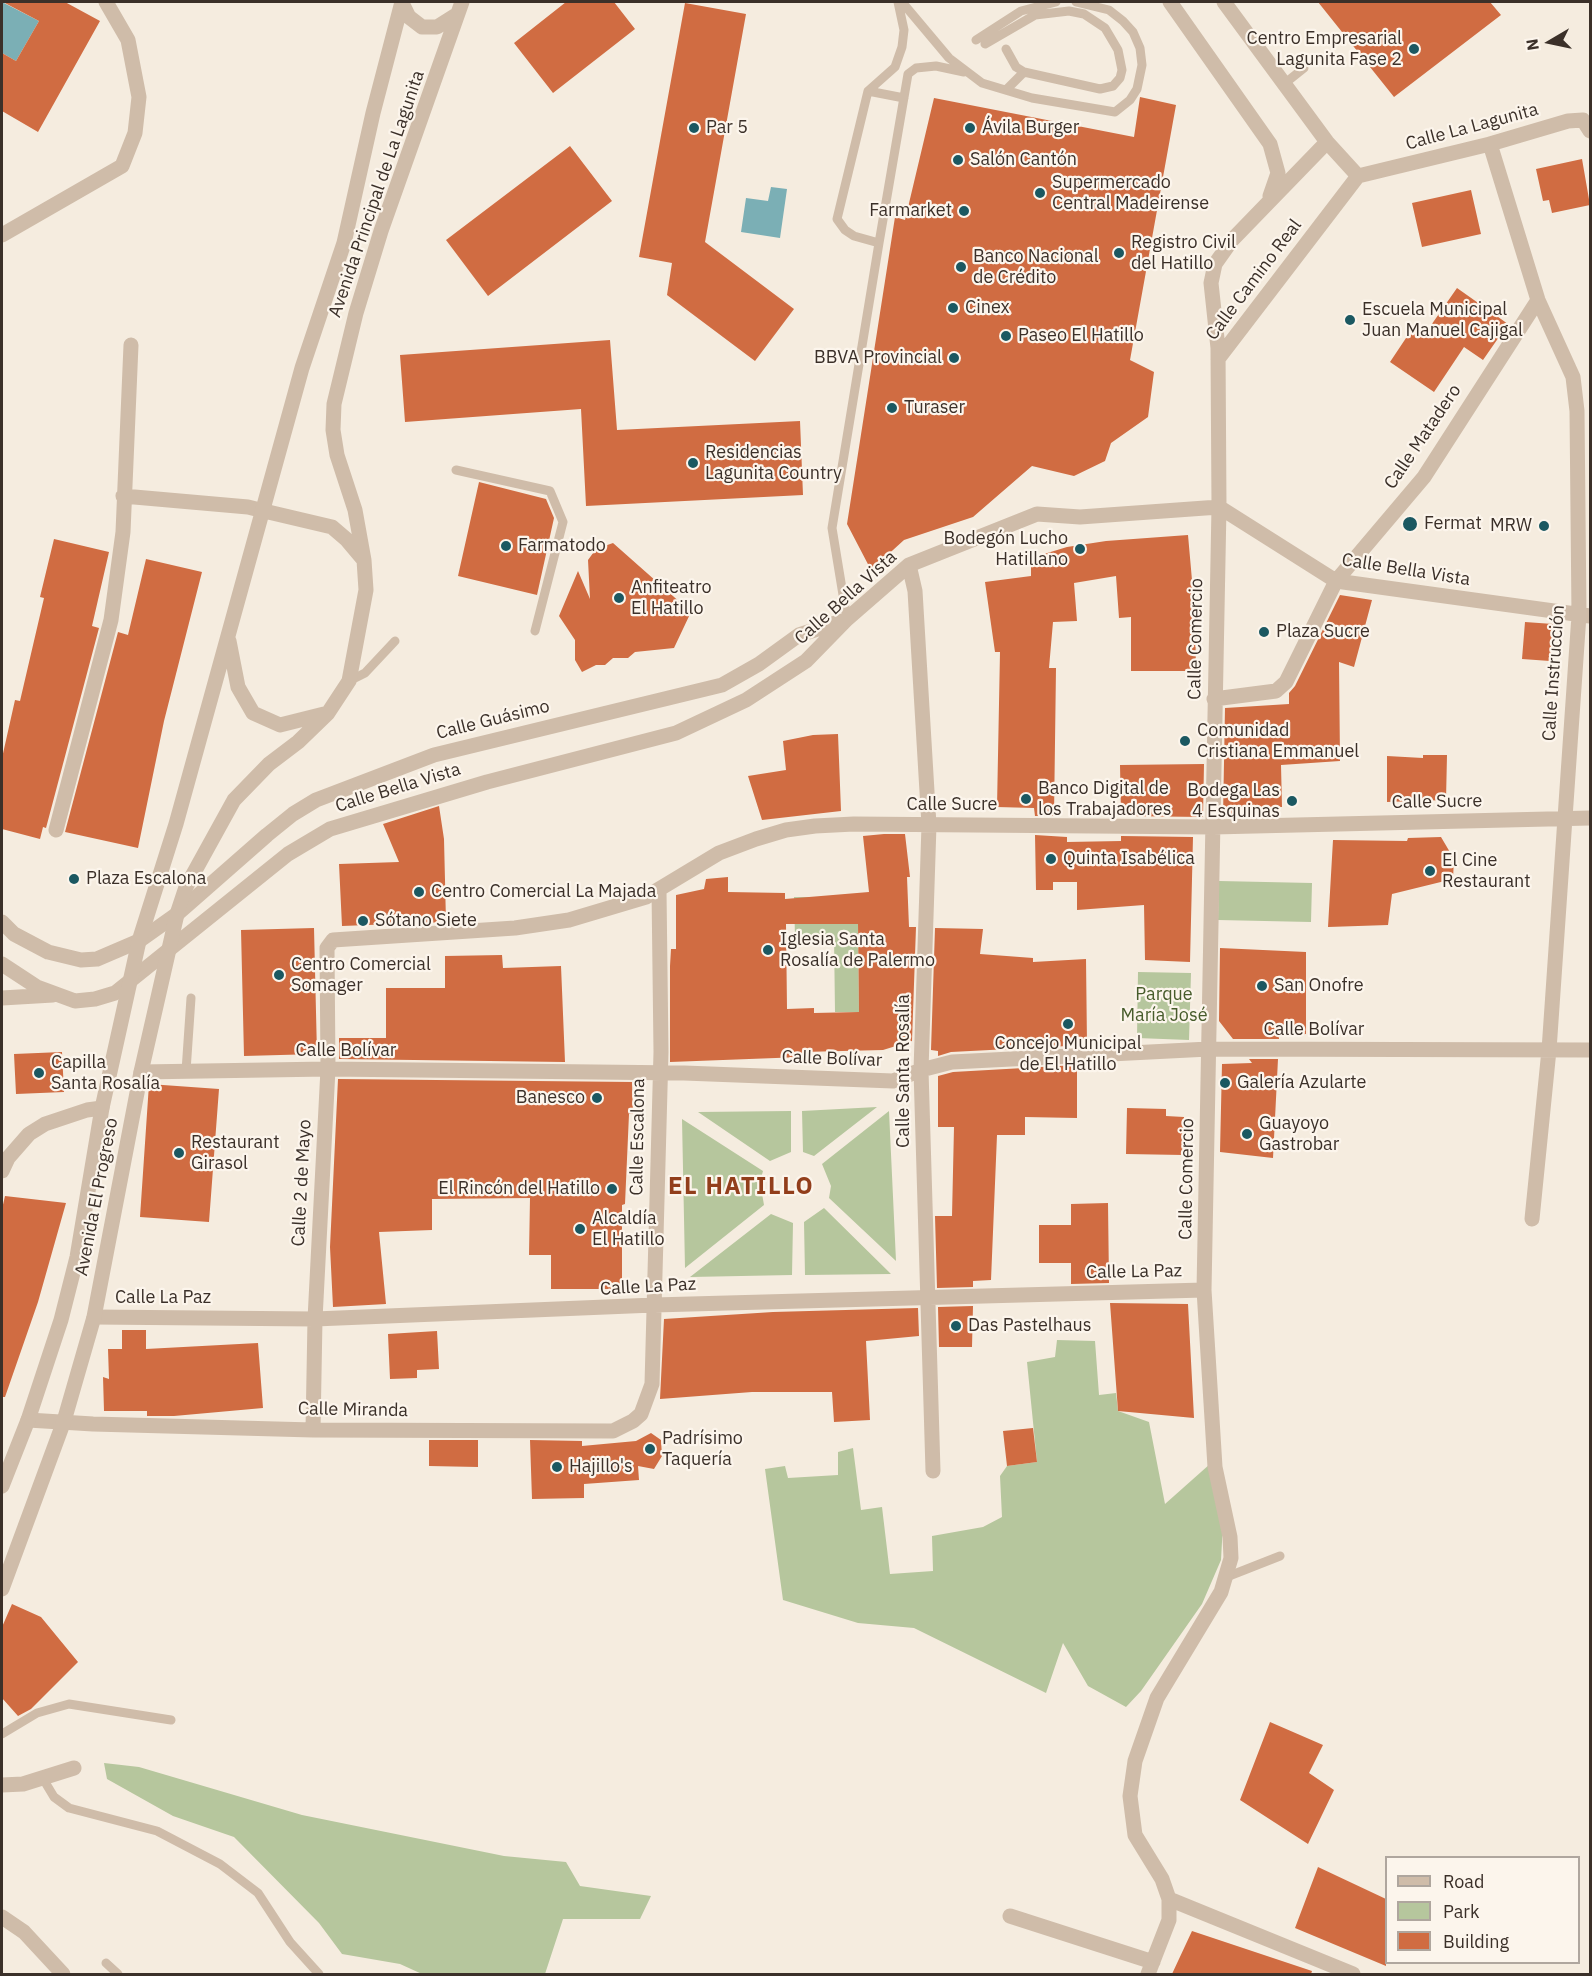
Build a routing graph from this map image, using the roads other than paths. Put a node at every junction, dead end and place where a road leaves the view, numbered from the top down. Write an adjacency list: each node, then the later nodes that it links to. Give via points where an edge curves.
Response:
1 (106, 2): 22 (street, via 128,40 139,97 135,133 122,166)
2 (402, 2): 8 (street, via 409,17 422,27 437,27); 30 (street, Avenida Principal de La Lagunita, via 344,243 302,368)
3 (900, 2): 11 (lane); 15 (lane, via 904,30 896,67)
4 (1056, 2): 12 (lane, via 1021,11 980,42 1035,15 1070,11 1084,14 1105,28 1118,50 1120,78 1113,86 1100,89)
5 (1082, 2): 14 (lane, via 1109,10 1133,32 1142,65 1137,89 1130,100 1115,112)
6 (1170, 2): 21 (street, Calle Camino Real, via 1270,144 1278,172)
7 (1224, 2): 13 (street)
8 (459, 8): 31 (street, Avenida Principal de La Lagunita, via 381,231 334,404 337,455 355,510)
9 (1006, 49): 12 (lane, via 1016,67)
10 (1304, 68): 13 (lane)
11 (964, 72): 14 (lane, via 982,83); 16 (lane, via 936,66 916,68 908,74)
12 (1024, 72): 14 (lane)
13 (1284, 84): 18 (street)
14 (1006, 90)
15 (867, 91): 16 (lane); 23 (lane, via 837,219 854,236)
16 (904, 98): 23 (lane)
17 (1590, 131): 19 (street, Calle La Lagunita, via 1583,120 1568,121)
18 (1327, 142): 20 (street); 21 (street, Calle Camino Real)
19 (1490, 144): 20 (street, Calle La Lagunita); 24 (street, Calle Instrucción)
20 (1358, 176): 26 (street, Calle Camino Real)
21 (1267, 202): 26 (street, Calle Camino Real, via 1215,264 1211,283)
22 (2, 235)
23 (879, 243): 35 (lane, via 832,528)
24 (1538, 300): 33 (street, Calle Matadero, via 1424,477); 34 (street, Calle Instrucción, via 1573,377)
25 (131, 345): 28 (street)
26 (1218, 359): 29 (street, Calle Comercio)
27 (456, 470): 36 (lane, via 550,491 563,522)
28 (123, 496): 30 (street); 46 (street, via 123,532 111,620)
29 (1219, 507): 32 (street, Calle Bella Vista, via 1080,517 1037,514); 33 (street, Calle Bella Vista); 40 (street, Calle Comercio)
30 (264, 511): 31 (street, via 332,527); 37 (street, Avenida Principal de La Lagunita)
31 (364, 560): 39 (street, Avenida Principal de La Lagunita, via 366,590)
32 (909, 565): 35 (street, Calle Bella Vista); 44 (street, Calle Santa Rosalía, via 915,591)
33 (1336, 581): 34 (street, Calle Bella Vista); 40 (street, Calle Matadero, via 1281,688 1276,692)
34 (1585, 615): 42 (street, Calle Instrucción)
35 (847, 619): 48 (street, Calle Guásimo, via 799,635 722,686 434,755 316,800 276,828); 52 (street, Calle Bella Vista, via 806,661 746,700 676,734 487,782 330,829 288,854)
36 (535, 631)
37 (228, 638): 41 (street, via 238,687 253,713 280,725); 51 (street, Avenida El Progreso)
38 (395, 641): 39 (lane, via 365,673)
39 (349, 681): 41 (street, Avenida Principal de La Lagunita)
40 (1214, 699): 45 (street, Calle Comercio)
41 (328, 713): 48 (street, Avenida El Progreso, via 234,800 195,868)
42 (1564, 818): 43 (street, Calle Sucre); 45 (street, Calle Sucre); 59 (street, Calle Instrucción)
43 (1590, 818)
44 (929, 825): 45 (street, Calle Sucre); 47 (street, Calle Sucre, via 854,824 786,830 719,853); 62 (street, Calle Santa Rosalía)
45 (1213, 827): 58 (street, Calle Comercio)
46 (56, 830)
47 (658, 890): 50 (street, Calle Sucre, via 569,920 515,928); 65 (street, Calle Escalona)
48 (177, 914): 51 (street, Calle Guásimo); 52 (street, Avenida El Progreso)
49 (2, 922): 51 (street, Calle Guásimo, via 14,934 48,952 81,960 97,959)
50 (333, 940): 61 (street, Calle 2 de Mayo, via 327,948)
51 (139, 941): 54 (street, Avenida El Progreso)
52 (169, 951): 54 (street, Calle Bella Vista); 64 (street, Avenida El Progreso)
53 (2, 964): 55 (street)
54 (130, 981): 55 (street, Calle Bella Vista, via 116,993 95,999 75,1001); 66 (street, Avenida El Progreso)
55 (56, 994): 56 (street)
56 (2, 998)
57 (191, 998): 63 (lane)
58 (1209, 1049): 59 (street, Calle Bolívar); 62 (street, Calle Bolívar, via 952,1062); 69 (street, Calle Comercio)
59 (1549, 1050): 60 (street, Calle Bolívar); 68 (street, Calle Instrucción)
60 (1590, 1050)
61 (328, 1069): 63 (street, Calle Bolívar); 65 (street, Calle Bolívar); 73 (street, Calle 2 de Mayo)
62 (921, 1070): 65 (street, Calle Bolívar, via 893,1081); 70 (street, Calle Santa Rosalía)
63 (186, 1071): 64 (street, Calle Bolívar)
64 (141, 1072): 72 (street, Avenida El Progreso)
65 (659, 1073): 71 (street, Calle Escalona)
66 (102, 1108): 67 (street, via 45,1124 29,1134); 75 (street, Avenida El Progreso, via 77,1257)
67 (2, 1171)
68 (1532, 1219)
69 (1204, 1290): 70 (street, Calle La Paz); 81 (street, Calle Comercio, via 1215,1467 1230,1537 1231,1557)
70 (928, 1298): 71 (street, Calle La Paz); 78 (street, Calle Santa Rosalía)
71 (654, 1305): 73 (street, Calle La Paz); 74 (street, Calle Escalona)
72 (94, 1317): 73 (street, Calle La Paz); 76 (street, Avenida El Progreso)
73 (315, 1319): 77 (street, Calle 2 de Mayo)
74 (652, 1384): 77 (street, Calle Miranda, via 641,1414 613,1431)
75 (28, 1420): 76 (street, Calle Miranda); 79 (street, Avenida El Progreso)
76 (64, 1421): 77 (street, Calle Miranda); 82 (street, Avenida El Progreso)
77 (313, 1430)
78 (933, 1471)
79 (2, 1486)
80 (1280, 1556): 81 (lane)
81 (1224, 1578): 88 (street, Calle Comercio, via 1221,1592 1157,1698 1135,1761 1130,1796 1135,1835 1162,1879)
82 (2, 1589)
83 (171, 1720): 84 (lane, via 69,1704 37,1713)
84 (2, 1734)
85 (74, 1768): 86 (street)
86 (42, 1777): 87 (street, via 23,1784); 95 (lane, via 54,1797 69,1808 157,1831 220,1864 258,1893 290,1942)
87 (2, 1785)
88 (1169, 1899): 92 (street, via 1168,1920); 96 (street)
89 (1010, 1916): 92 (street)
90 (2, 1917): 93 (street, via 24,1932)
91 (106, 1963): 94 (lane)
92 (1150, 1968)
93 (63, 1974)
94 (118, 1974)
95 (319, 1974)
96 (1353, 1974)

